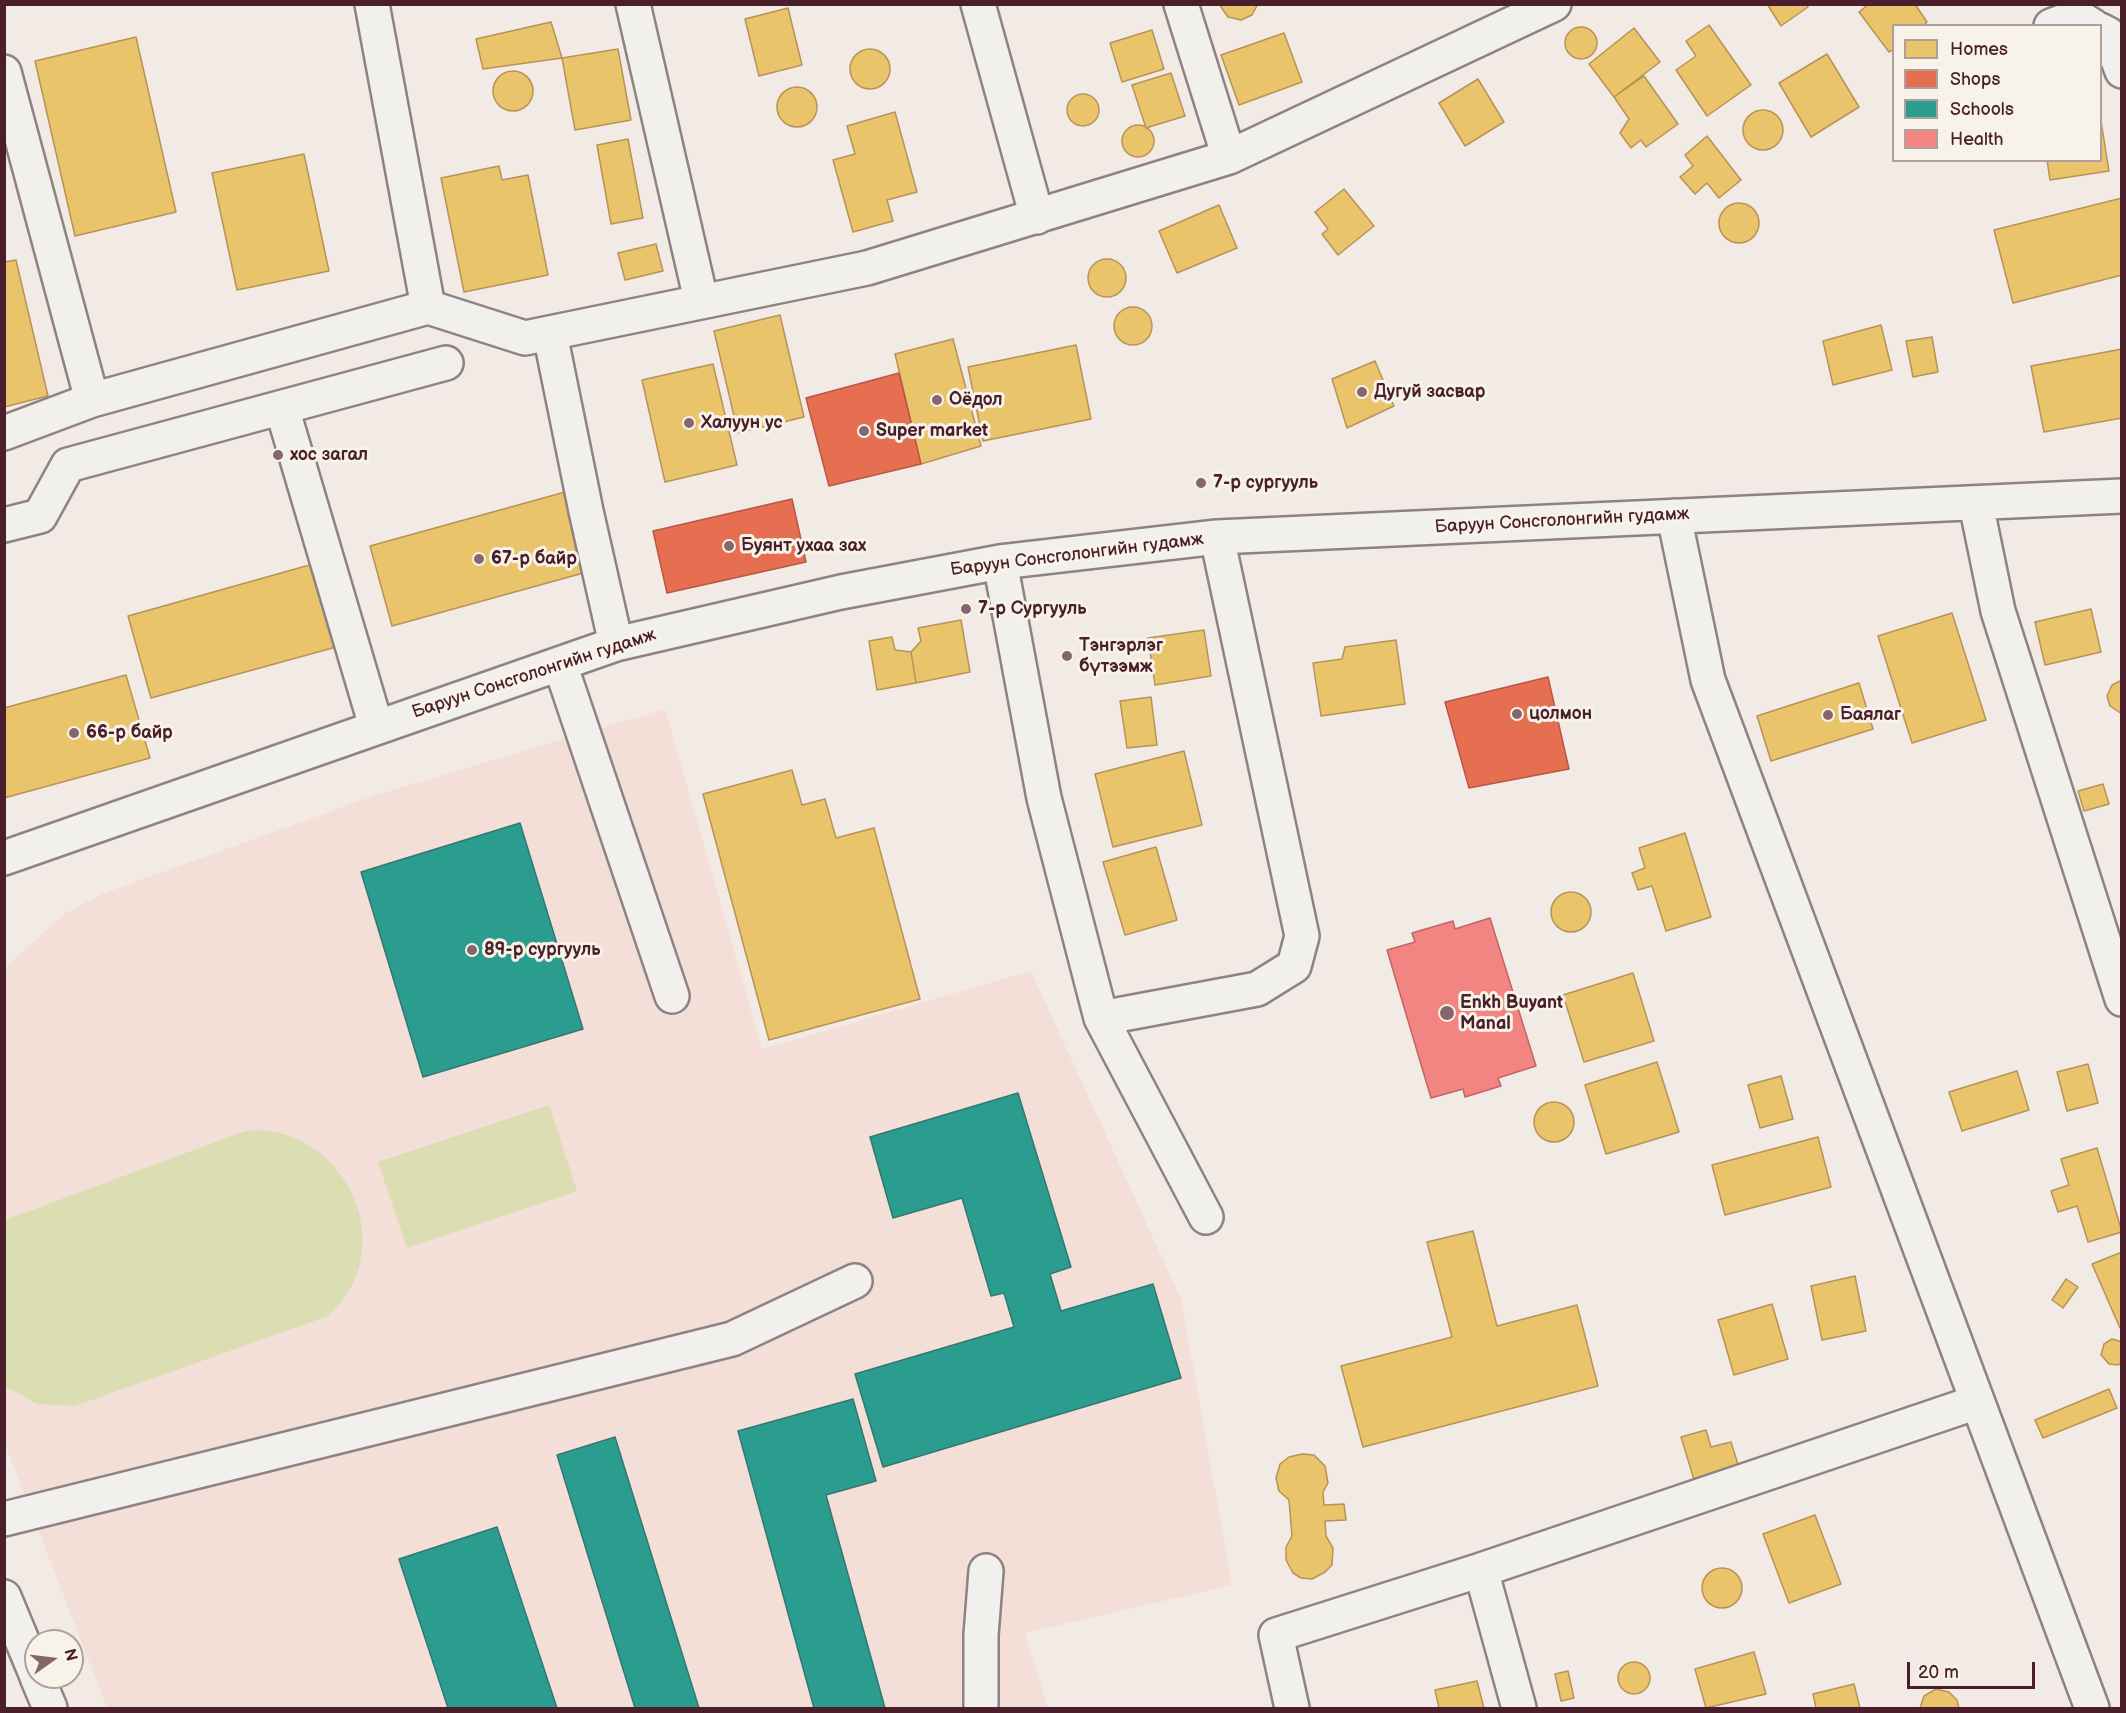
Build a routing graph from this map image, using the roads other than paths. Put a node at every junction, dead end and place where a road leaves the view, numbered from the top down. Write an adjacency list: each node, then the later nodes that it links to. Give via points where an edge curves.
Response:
1 (372, 4): 14 (street)
2 (633, 4): 13 (street)
3 (978, 4): 12 (street)
4 (1181, 4): 11 (street)
5 (1554, 4): 11 (street)
6 (2056, 24): 7 (street, via 2077,16)
7 (2090, 24)
8 (2102, 31): 9 (street, via 2108,34)
9 (2121, 71)
10 (4, 72): 17 (street)
11 (1229, 157): 12 (street)
12 (1037, 217): 13 (street, via 867,268)
13 (701, 300): 15 (street)
14 (428, 307): 15 (street, via 525,338); 17 (street)
15 (550, 334): 26 (street)
16 (446, 363): 18 (street)
17 (92, 399): 19 (street)
18 (282, 408): 23 (street, via 68,465 40,516); 28 (street)
19 (4, 433)
20 (2121, 496): 21 (street, Баруун Сонсголонгийн гудамж)
21 (1976, 504): 22 (street, Баруун Сонсголонгийн гудамж); 31 (street, via 1998,612)
22 (1674, 516): 24 (street, Баруун Сонсголонгийн гудамж); 35 (street, via 1708,680)
23 (4, 525)
24 (1217, 537): 25 (street, Баруун Сонсголонгийн гудамж); 32 (street, via 1302,936 1294,966 1257,989)
25 (1000, 562): 26 (street, Баруун Сонсголонгийн гудамж, via 841,592); 32 (street, via 1044,798)
26 (616, 644): 27 (street, Баруун Сонсголонгийн гудамж)
27 (560, 664): 28 (street, Баруун Сонсголонгийн гудамж); 30 (street)
28 (376, 726): 29 (street, Баруун Сонсголонгийн гудамж)
29 (4, 858)
30 (672, 996)
31 (2121, 999)
32 (1101, 1018): 33 (street)
33 (1206, 1216)
34 (855, 1281): 36 (street, via 732,1339)
35 (1977, 1402): 37 (street); 46 (street)
36 (4, 1519)
37 (1481, 1570): 44 (street, via 1276,1635); 45 (street)
38 (986, 1571): 43 (street)
39 (4, 1597): 40 (street)
40 (24, 1645)
41 (42, 1689): 42 (street)
42 (50, 1708)
43 (981, 1708)
44 (1292, 1708)
45 (1519, 1708)
46 (2092, 1708)

